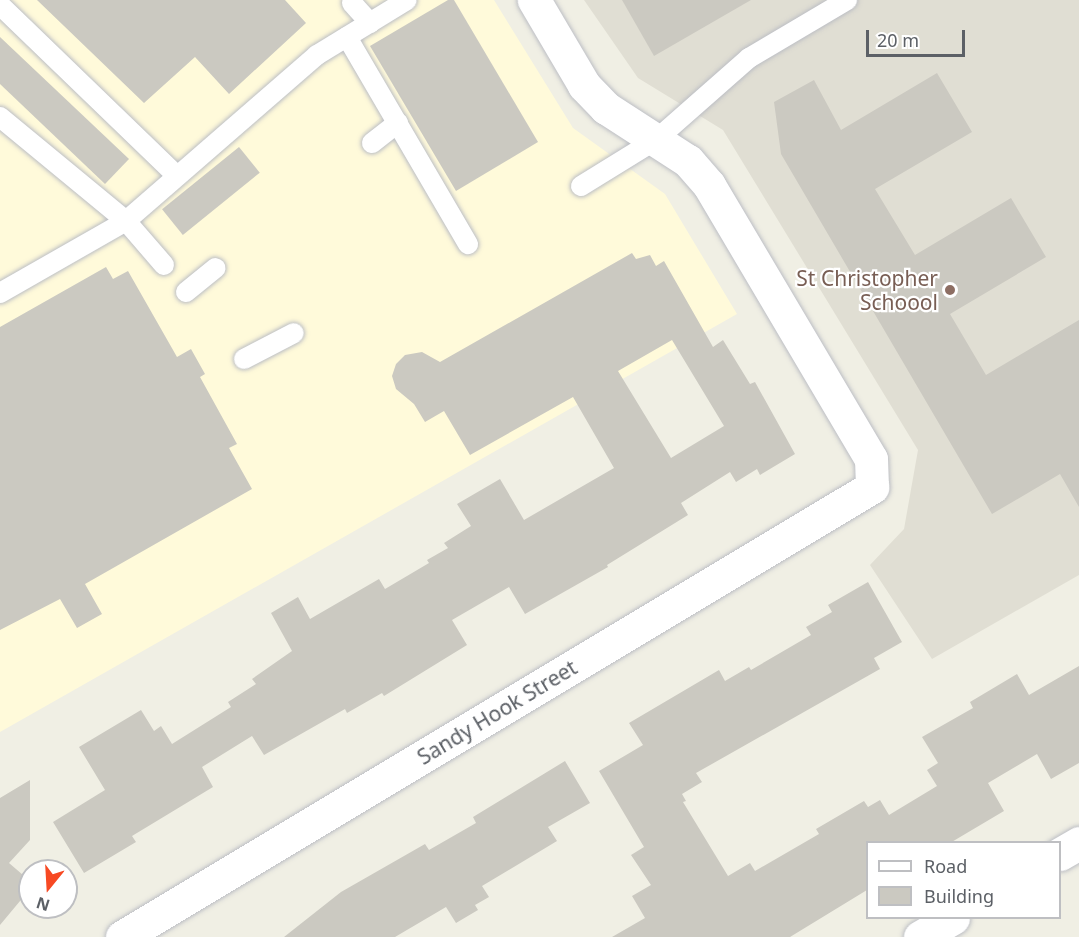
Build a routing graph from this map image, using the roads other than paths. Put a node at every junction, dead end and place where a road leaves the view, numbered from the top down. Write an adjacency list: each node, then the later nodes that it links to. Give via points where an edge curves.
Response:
1 (407, 0): 6 (lane)
2 (534, 0): 10 (street, via 584,86 606,108)
3 (847, 0): 10 (lane, via 749,58)
4 (352, 3): 6 (lane)
5 (0, 5): 12 (lane)
6 (370, 23): 7 (lane)
7 (347, 37): 9 (lane); 12 (lane, via 317,55)
8 (0, 117): 14 (lane)
9 (398, 123): 11 (lane); 15 (lane)
10 (657, 139): 13 (lane); 25 (street, Sandy Hook Street, via 688,161 710,184 872,459 872,487)
11 (372, 143)
12 (177, 177): 14 (lane)
13 (581, 186)
14 (126, 221): 16 (lane); 18 (lane)
15 (468, 244)
16 (164, 265)
17 (216, 268): 19 (lane)
18 (0, 292)
19 (186, 292)
20 (294, 333): 21 (lane)
21 (244, 359)
22 (1079, 843): 23 (street)
23 (1061, 853)
24 (951, 919): 26 (street)
25 (122, 937)
26 (920, 937)

